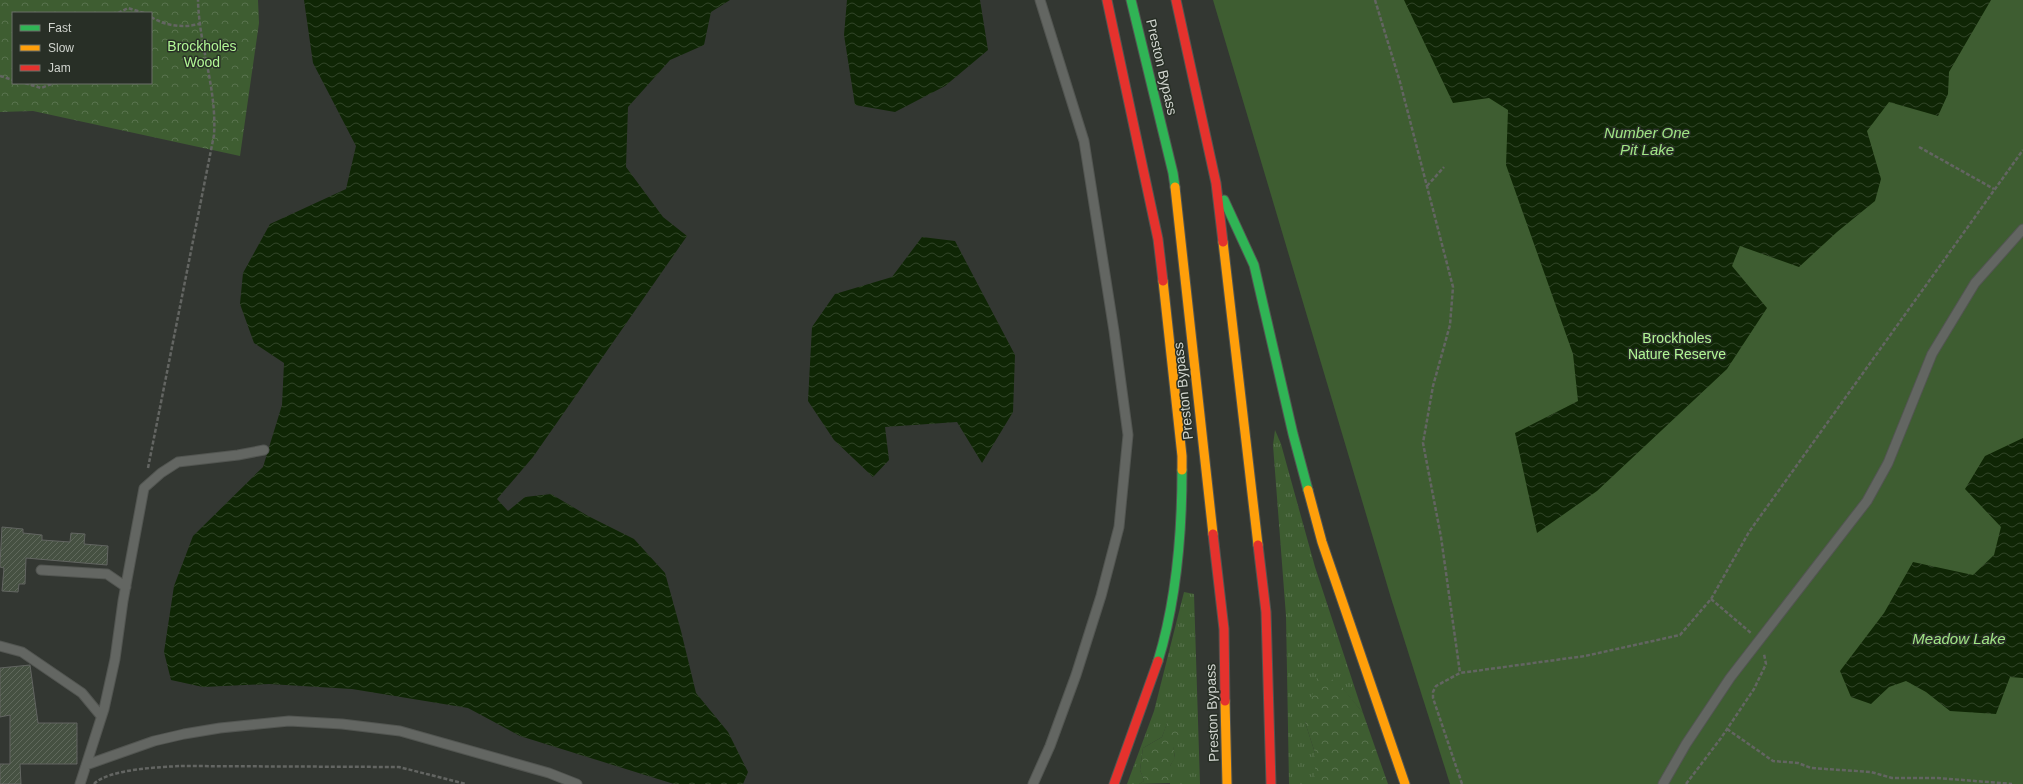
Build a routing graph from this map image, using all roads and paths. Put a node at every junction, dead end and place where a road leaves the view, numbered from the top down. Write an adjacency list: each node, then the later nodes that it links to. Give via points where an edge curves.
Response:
1 (198, 0): 10 (path)
2 (1040, 0): 35 (lane, via 1084,141 1128,435 1119,527 1101,596 1071,689)
3 (1107, 0): 36 (highway, via 1158,239 1182,456 1182,520 1172,603 1153,677)
4 (1131, 0): 37 (highway, Preston Bypass, via 1173,173 1224,629)
5 (1176, 0): 18 (highway, Preston Bypass)
6 (1375, 0): 19 (path)
7 (120, 12): 8 (path, via 128,8)
8 (141, 12)
9 (152, 18): 10 (path, via 160,23 187,27)
10 (199, 24): 23 (path, via 216,112 214,135)
11 (0, 76): 12 (path)
12 (12, 80)
13 (27, 84): 14 (path, via 41,88)
14 (51, 84)
15 (1919, 147): 20 (path)
16 (2023, 150): 20 (path)
17 (1444, 167): 19 (path)
18 (1216, 183): 38 (highway, Preston Bypass, via 1266,612); 39 (highway, via 1254,265 1293,434 1322,542)
19 (1427, 186): 27 (path, via 1453,287 1450,325 1432,386 1422,443 1441,538)
20 (1994, 189): 27 (path, via 1749,532 1710,599 1680,635 1585,656)
21 (2023, 228): 41 (lane, via 1975,283 1932,354 1888,462 1867,501 1730,678)
22 (264, 450): 23 (lane, via 178,462)
23 (144, 488): 25 (lane)
24 (41, 570): 25 (lane, via 107,574)
25 (126, 587): 28 (lane, via 115,659)
26 (0, 646): 28 (lane, via 22,652 82,693)
27 (1460, 673): 40 (path, via 1436,686 1433,698)
28 (102, 716): 30 (lane)
29 (1727, 730): 42 (path, via 1773,761 1798,763 1811,768 1871,772 1892,778 1938,778)
30 (86, 765): 31 (lane); 34 (lane, via 154,741 184,734 290,721 400,731 548,773)
31 (80, 784)
32 (94, 784): 33 (path, via 119,773 181,766 399,767)
33 (466, 784)
34 (577, 784)
35 (1033, 784)
36 (1114, 784)
37 (1227, 784)
38 (1271, 784)
39 (1405, 784)
40 (1462, 784)
41 (1663, 784)
42 (2012, 784)

